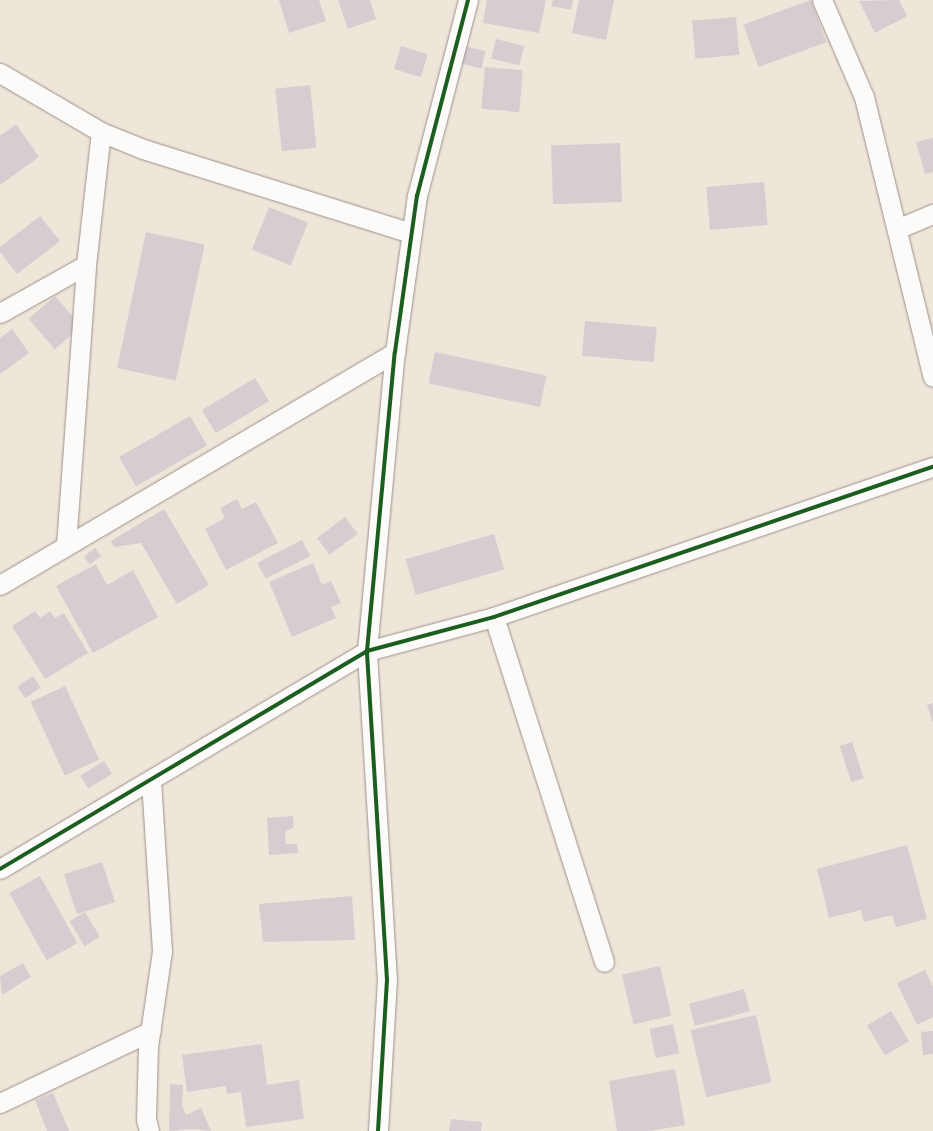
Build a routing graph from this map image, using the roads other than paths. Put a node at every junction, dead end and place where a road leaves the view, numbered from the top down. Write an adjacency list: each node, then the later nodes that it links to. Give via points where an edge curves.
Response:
1 (468, 0): 7 (street, via 417,196)
2 (822, 0): 6 (street, via 864,97)
3 (0, 73): 4 (street)
4 (101, 132): 7 (street, via 143,149); 8 (street)
5 (933, 214): 6 (street)
6 (897, 229): 11 (street)
7 (411, 233): 10 (street)
8 (86, 265): 9 (street); 13 (street)
9 (0, 312)
10 (395, 352): 13 (street); 16 (street)
11 (933, 377)
12 (933, 467): 15 (street)
13 (66, 546): 14 (street)
14 (0, 585)
15 (494, 617): 16 (street); 19 (street)
16 (367, 651): 17 (street); 23 (street, via 387,980)
17 (151, 782): 18 (street); 20 (street, via 162,951)
18 (0, 869)
19 (604, 962)
20 (151, 1031): 21 (street); 22 (street, via 146,1119)
21 (0, 1103)
22 (149, 1131)
23 (378, 1131)

